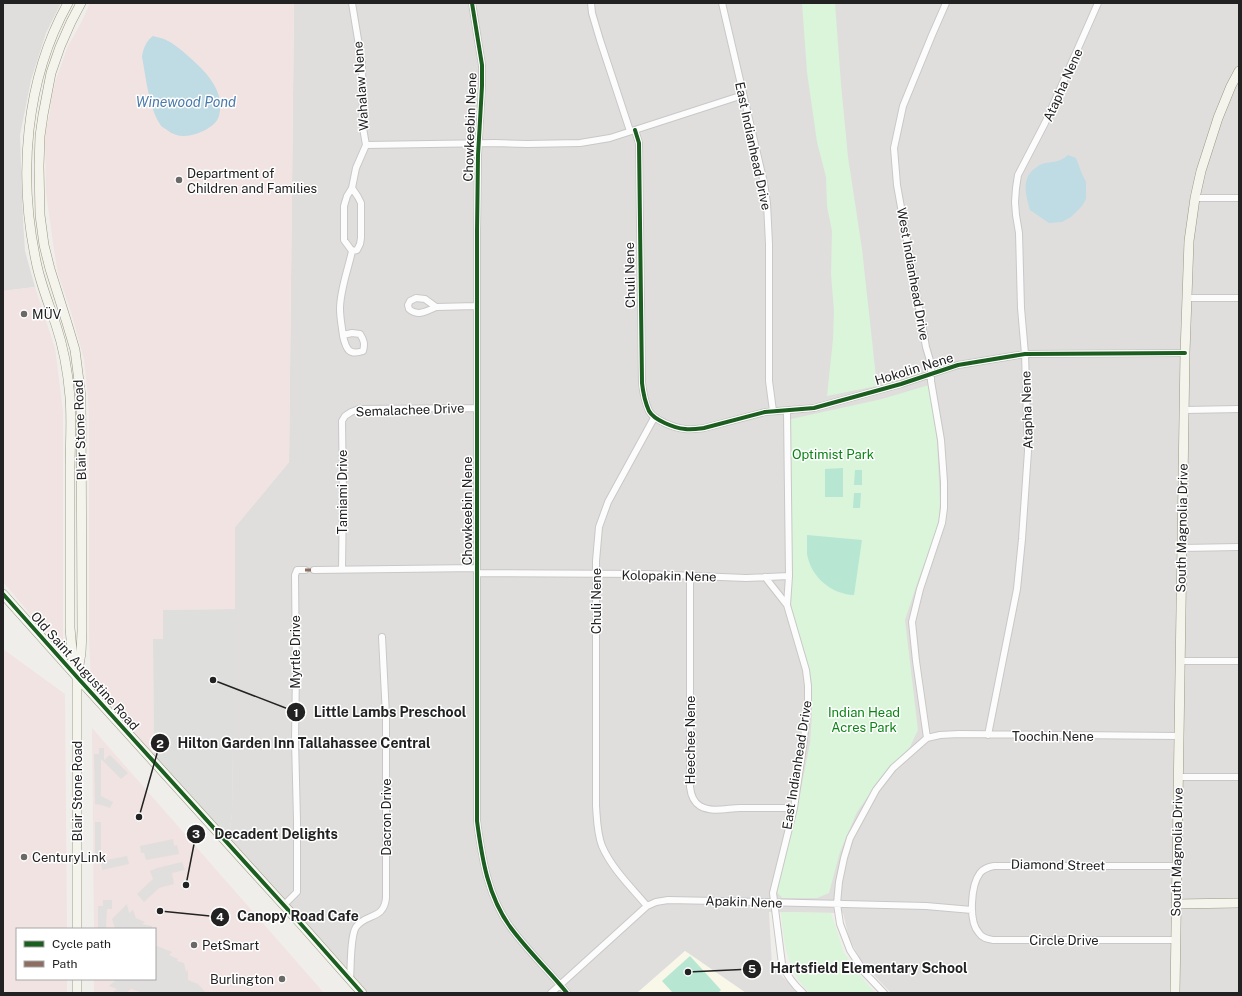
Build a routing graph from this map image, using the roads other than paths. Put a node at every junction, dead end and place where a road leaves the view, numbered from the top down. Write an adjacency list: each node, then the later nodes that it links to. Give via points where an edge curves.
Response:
1 (68, 3): 9 (main road, Blair Stone Road)
2 (81, 3): 10 (main road, Blair Stone Road)
3 (352, 3): 17 (street, Wahalaw Nene, via 362,64 363,128)
4 (472, 3): 16 (street, Chowkeebin Nene, via 482,65)
5 (591, 3): 15 (street, Chuli Nene, via 600,40)
6 (722, 3): 12 (street, East Indianhead Drive)
7 (946, 3): 33 (street, West Indianhead Drive, via 903,106 894,148 897,185)
8 (1098, 3): 32 (street, Atapha Nene, via 1046,123 1018,175 1015,202)
9 (61, 16): 10 (main road); 13 (main road, Blair Stone Road, via 48,46)
10 (71, 22): 14 (main road, Blair Stone Road, via 52,73)
11 (1239, 71): 19 (main road, South Magnolia Drive, via 1208,147)
12 (743, 95): 15 (street); 37 (street, East Indianhead Drive, via 767,203 770,244 769,381)
13 (31, 114): 14 (main road); 22 (main road, Blair Stone Road, via 27,175)
14 (43, 115): 21 (main road, Blair Stone Road, via 39,166)
15 (633, 130): 16 (street, via 610,138 580,143); 40 (street, Chuli Nene, via 639,143 642,383 649,411)
16 (479, 144): 17 (street); 27 (street, Chowkeebin Nene)
17 (366, 145): 18 (street, via 356,168)
18 (352, 188): 23 (street, via 344,206 344,240); 23 (street, via 361,203 361,238 357,250)
19 (1195, 198): 20 (street); 24 (main road, South Magnolia Drive, via 1189,241)
20 (1239, 198)
21 (41, 217): 22 (main road); 29 (main road, Blair Stone Road, via 50,269)
22 (29, 218): 30 (main road, Blair Stone Road, via 36,262)
23 (352, 251): 28 (street, via 341,296)
24 (1186, 298): 25 (street); 31 (main road, South Magnolia Drive)
25 (1239, 298)
26 (436, 306): 27 (street)
27 (477, 306): 34 (street, Chowkeebin Nene)
28 (343, 335)
29 (75, 350): 30 (main road); 42 (main road, Blair Stone Road, via 81,397)
30 (64, 352): 41 (main road, Blair Stone Road, via 70,398)
31 (1185, 353): 32 (street, Hokolin Nene); 36 (main road, South Magnolia Drive)
32 (1025, 354): 33 (street, Hokolin Nene, via 958,365); 63 (street, Atapha Nene, via 1028,451 1019,573)
33 (931, 374): 38 (street, Hokolin Nene, via 814,408); 65 (street, West Indianhead Drive, via 941,440 944,508 942,523 914,611 912,629)
34 (477, 408): 39 (street, Semalachee Drive, via 359,409); 52 (street, Chowkeebin Nene)
35 (1239, 409): 36 (street)
36 (1185, 410): 44 (main road, South Magnolia Drive)
37 (773, 411): 38 (street, Hokolin Nene); 40 (street, Hokolin Nene, via 693,430 672,426)
38 (787, 411): 55 (street, East Indianhead Drive)
39 (345, 416): 49 (street, Tamiami Drive, via 341,434 344,495)
40 (654, 418): 53 (street, Chuli Nene, via 602,515 597,542)
41 (70, 468): 42 (main road); 45 (main road, Blair Stone Road)
42 (82, 468): 46 (main road, Blair Stone Road)
43 (1239, 547): 44 (street)
44 (1182, 548): 60 (main road, South Magnolia Drive)
45 (70, 554): 46 (main road); 47 (main road, Blair Stone Road)
46 (82, 554): 48 (main road, Blair Stone Road)
47 (70, 566): 48 (main road); 62 (main road, Blair Stone Road, via 71,646)
48 (82, 566): 62 (main road, Blair Stone Road, via 81,653)
49 (342, 569): 51 (street, Kolopakin Nene); 52 (street, Kolopakin Nene)
50 (305, 570): 74 (street, Myrtle Drive, via 297,570 295,575 297,892)
51 (314, 570)
52 (477, 571): 53 (street, Kolopakin Nene); 81 (street, Chowkeebin Nene, via 477,821 482,860 496,901 510,927)
53 (596, 575): 54 (street, Kolopakin Nene); 75 (street, Chuli Nene, via 598,829 607,856)
54 (690, 576): 56 (street, Kolopakin Nene); 68 (street, Heechee Nene, via 692,796 696,803 707,809)
55 (789, 576): 56 (street, Kolopakin Nene); 58 (street, East Indianhead Drive)
56 (765, 577): 58 (street)
57 (3, 594): 62 (main road, Old Saint Augustine Road)
58 (787, 605): 68 (street, East Indianhead Drive, via 806,670 808,686)
59 (382, 637): 80 (street, Dacron Drive, via 386,716 386,904 381,912 361,922 353,934)
60 (1180, 661): 61 (street); 64 (main road, South Magnolia Drive)
61 (1239, 661)
62 (77, 677): 74 (main road, Old Saint Augustine Road); 77 (main road, Blair Stone Road)
63 (988, 735): 64 (street, Toochin Nene); 65 (street, Toochin Nene, via 940,735)
64 (1179, 736): 66 (main road, South Magnolia Drive)
65 (927, 738): 72 (street, via 893,768 872,797 850,838 842,864)
66 (1178, 777): 67 (street); 69 (main road, South Magnolia Drive)
67 (1239, 777)
68 (794, 808): 70 (street, East Indianhead Drive, via 773,893)
69 (1177, 866): 73 (main road, South Magnolia Drive); 76 (street, Diamond Street, via 988,867 982,871 976,882)
70 (774, 903): 72 (street, Apakin Nene); 75 (street, Apakin Nene, via 668,900); 86 (street, East Indianhead Drive, via 782,964 786,975)
71 (1239, 903): 73 (main road)
72 (837, 904): 76 (street, Apakin Nene); 87 (street, via 840,924 850,950 865,973)
73 (1176, 904): 78 (main road, South Magnolia Drive)
74 (284, 905): 80 (main road, Old Saint Augustine Road)
75 (647, 906): 81 (street, Apakin Nene)
76 (972, 910): 78 (street, Circle Drive, via 978,933 993,940)
77 (77, 928)
78 (1176, 940): 88 (main road, South Magnolia Drive)
79 (77, 980): 82 (main road)
80 (350, 980): 83 (main road, Old Saint Augustine Road)
81 (560, 985): 84 (street, Apakin Nene); 85 (street, Chowkeebin Nene)
82 (77, 993)
83 (362, 993)
84 (551, 993)
85 (567, 993)
86 (803, 993)
87 (884, 993)
88 (1175, 993)

